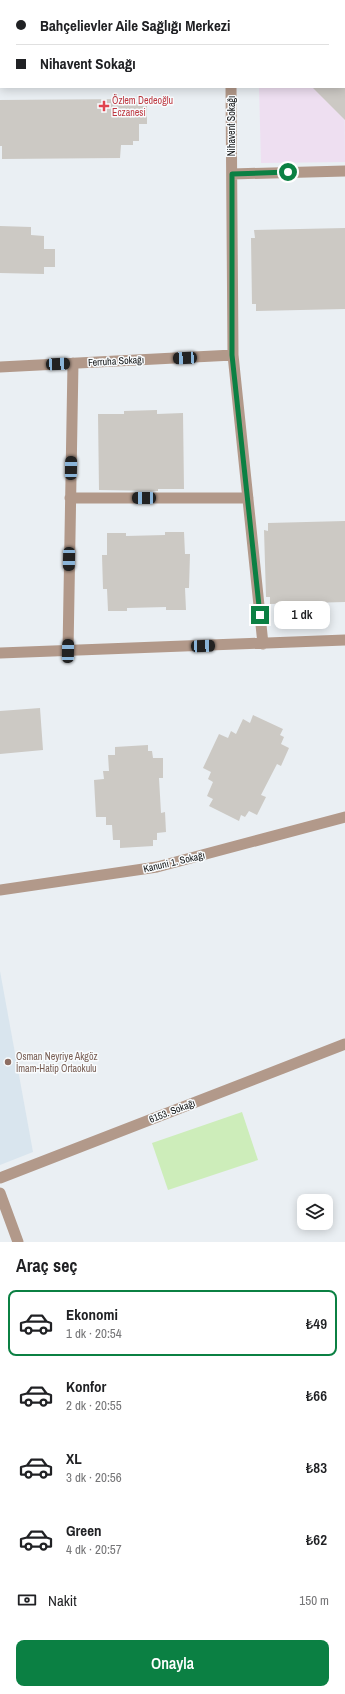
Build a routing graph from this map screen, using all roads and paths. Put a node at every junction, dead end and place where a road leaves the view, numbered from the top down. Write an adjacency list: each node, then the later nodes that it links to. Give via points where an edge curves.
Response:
1 (231, 88): 3 (street, Nihavent Sokağı)
2 (345, 171): 3 (street)
3 (232, 174): 4 (street, Nihavent Sokağı)
4 (232, 355): 5 (street, Ferruha Sokağı); 8 (street, Nihavent Sokağı)
5 (73, 363): 6 (street, Ferruha Sokağı); 7 (street)
6 (0, 367)
7 (70, 498): 8 (street); 11 (street)
8 (248, 498): 10 (street, Nihavent Sokağı)
9 (345, 640): 10 (street)
10 (263, 644): 11 (street)
11 (68, 651): 12 (street)
12 (0, 653)
13 (345, 817): 14 (street, Kanuni 1. Sokağı, via 157,867)
14 (0, 890)
15 (345, 1044): 16 (street, 6153. Sokağı)
16 (0, 1178)
17 (0, 1193): 18 (street)
18 (18, 1242)

